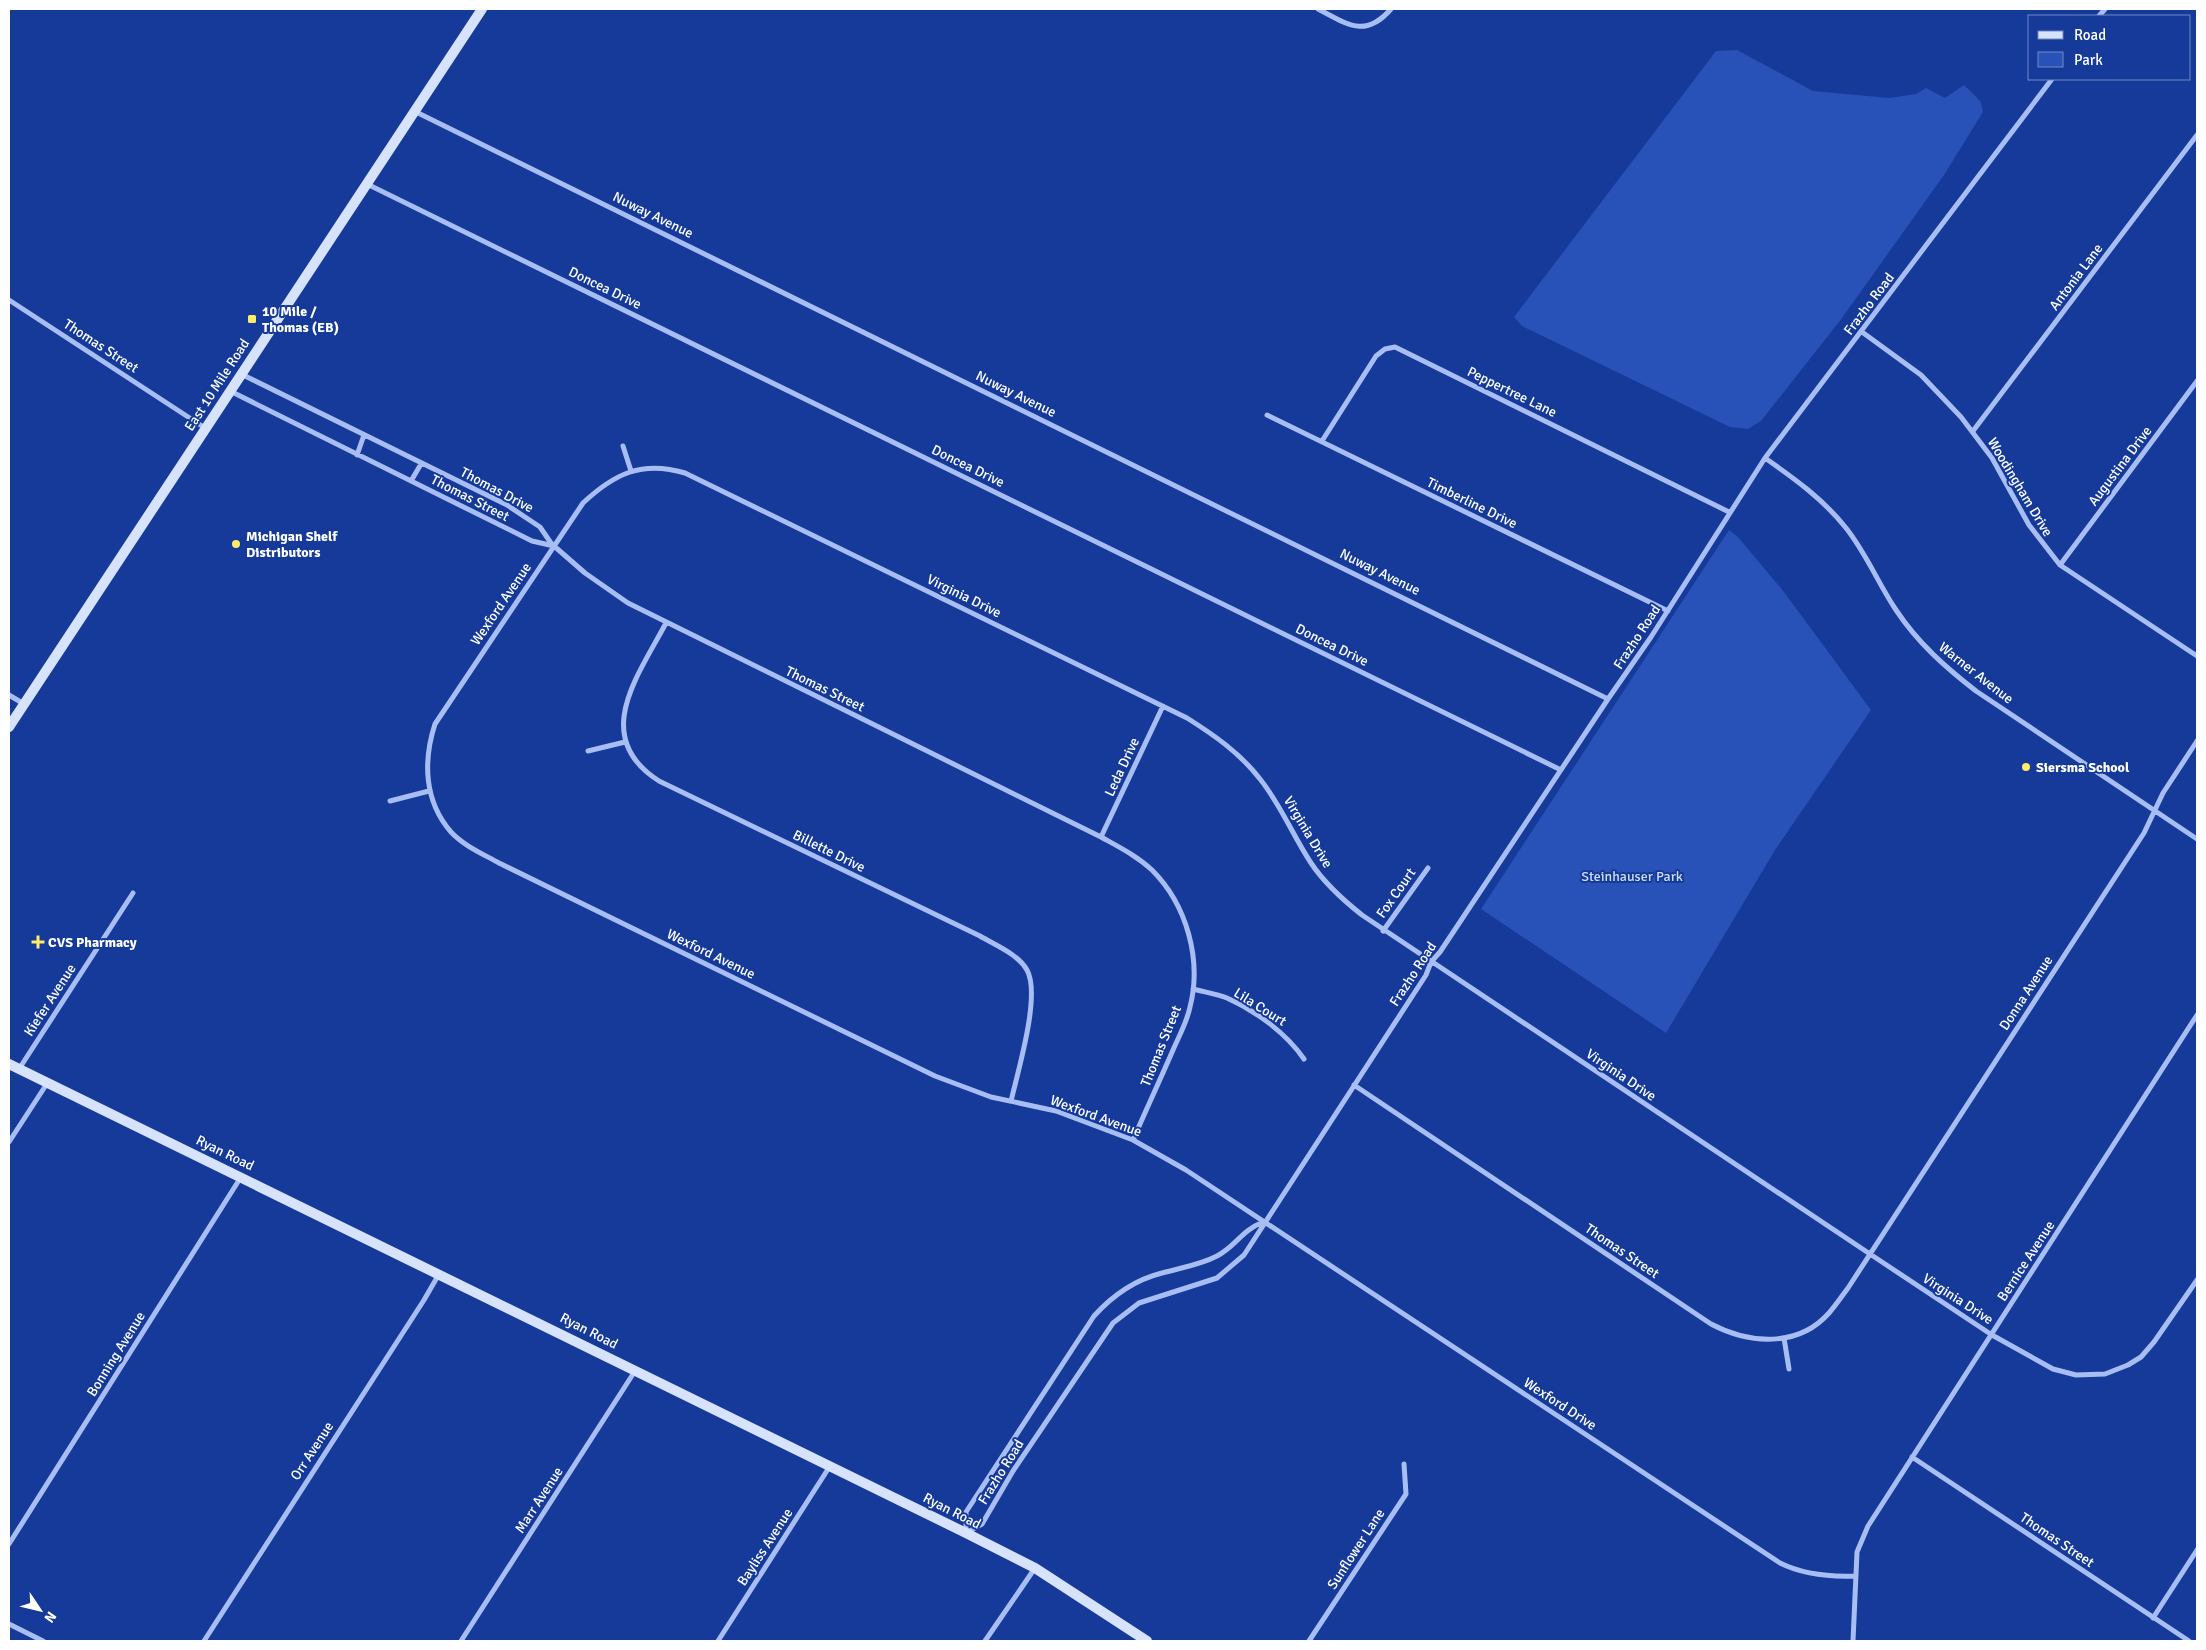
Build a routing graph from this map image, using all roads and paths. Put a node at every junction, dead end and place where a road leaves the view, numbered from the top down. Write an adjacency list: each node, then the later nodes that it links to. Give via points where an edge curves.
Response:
1 (482, 9): 5 (main road, East 10 Mile Road)
2 (1318, 9): 3 (street, via 1348,24 1365,28 1381,20)
3 (1391, 9)
4 (2051, 80): 9 (street, Frazho Road)
5 (414, 110): 7 (main road, East 10 Mile Road); 31 (street, Nuway Avenue)
6 (2197, 135): 15 (street, Antonia Lane)
7 (366, 183): 10 (main road, East 10 Mile Road); 38 (street, Doncea Drive)
8 (9, 300): 14 (street, Thomas Street)
9 (1862, 332): 15 (street, Woodingham Drive, via 1921,376 1947,400); 20 (street, Frazho Road)
10 (241, 374): 12 (main road, East 10 Mile Road); 16 (street, Thomas Drive)
11 (2197, 381): 26 (street, Augustina Drive)
12 (230, 391): 14 (main road, East 10 Mile Road); 19 (street, Thomas Street)
13 (1268, 415): 17 (street, Timberline Drive)
14 (205, 428): 32 (main road, East 10 Mile Road)
15 (1973, 432): 26 (street, Woodingham Drive, via 2029,525)
16 (364, 435): 19 (street); 21 (street, Thomas Drive)
17 (1322, 441): 24 (street, Peppertree Lane, via 1376,356 1395,347); 27 (street, Timberline Drive)
18 (623, 446): 22 (street)
19 (357, 454): 23 (street, Thomas Street)
20 (1765, 458): 24 (street, Frazho Road); 41 (street, Warner Avenue, via 1812,491 1835,515 1855,540 1896,610 1931,654 1976,691)
21 (421, 464): 23 (street); 25 (street, Thomas Drive, via 507,505 540,527)
22 (631, 471): 25 (street, Virginia Drive, via 613,478 582,503); 33 (street, Virginia Drive, via 666,468 697,478)
23 (411, 481): 25 (street, Thomas Street, via 532,541)
24 (1729, 512): 27 (street, Frazho Road)
25 (554, 546): 28 (street, Thomas Street, via 602,586); 39 (street, Wexford Avenue, via 435,724 428,745)
26 (2060, 565): 29 (street, Woodingham Drive)
27 (1668, 611): 31 (street, Frazho Road)
28 (666, 623): 36 (street, Billette Drive, via 628,697 623,716); 42 (street, Thomas Street)
29 (2197, 656)
30 (9, 695): 32 (street)
31 (1608, 699): 38 (street, Frazho Road)
32 (24, 704): 34 (main road, East 10 Mile Road)
33 (1163, 706): 42 (street, Leda Drive); 46 (street, Virginia Drive, via 1231,748 1273,797 1312,864 1328,884)
34 (9, 727)
35 (2197, 741): 41 (street, Donna Avenue, via 2163,793)
36 (625, 742): 37 (street); 55 (street, Billette Drive, via 634,758 659,780 980,936 1020,961 1029,976 1032,1001)
37 (588, 751)
38 (1561, 770): 47 (street, Frazho Road)
39 (429, 791): 40 (street); 55 (street, Wexford Avenue, via 438,814 452,833 499,863 935,1076 984,1095)
40 (390, 801)
41 (2155, 812): 43 (street, Warner Avenue); 60 (street, Donna Avenue)
42 (1101, 837): 48 (street, Thomas Street, via 1132,854 1152,870 1178,905 1191,944)
43 (2197, 839)
44 (1428, 868): 46 (street, Fox Court)
45 (133, 893): 52 (street, Kiefer Avenue)
46 (1383, 931): 47 (street, Virginia Drive)
47 (1432, 962): 54 (street, Frazho Road); 60 (street, Virginia Drive)
48 (1193, 989): 50 (street, Lila Court, via 1226,998 1248,1010 1283,1034); 56 (street, Thomas Street, via 1187,1015)
49 (2197, 1015): 63 (street, Bernice Avenue)
50 (1304, 1059)
51 (9, 1064): 52 (main road, Ryan Road)
52 (19, 1069): 53 (main road, Ryan Road)
53 (48, 1081): 57 (street); 58 (main road, Ryan Road)
54 (1354, 1085): 59 (street, Frazho Road); 64 (street, Thomas Street, via 1711,1324 1749,1339)
55 (1011, 1101): 56 (street, Wexford Avenue, via 1056,1111)
56 (1132, 1140): 59 (street, Wexford Avenue, via 1186,1170)
57 (9, 1142)
58 (242, 1177): 61 (main road, Ryan Road); 71 (street, Bonning Avenue)
59 (1263, 1222): 70 (street, Frazho Road, via 1244,1254 1217,1278 1155,1296 1139,1303 1113,1323 1018,1463 982,1524); 70 (street, Frazho Road, via 1247,1229 1216,1257 1136,1282 1106,1303 1094,1316 966,1512); 74 (street, Wexford Drive, via 1780,1563 1812,1574)
60 (1870, 1255): 63 (street, Virginia Drive); 64 (street, Thomas Street, via 1828,1314 1812,1327)
61 (439, 1273): 66 (main road, Ryan Road); 78 (street, Orr Avenue)
62 (2197, 1280): 63 (street, Virginia Drive, via 2141,1357 2104,1374 2076,1375 2053,1369)
63 (1992, 1335): 67 (street, Bernice Avenue)
64 (1784, 1338): 65 (street)
65 (1789, 1369)
66 (636, 1370): 69 (main road, Ryan Road); 79 (street, Marr Avenue)
67 (1912, 1457): 74 (street, Bernice Avenue, via 1861,1540); 75 (street, Thomas Street)
68 (1404, 1464): 83 (street, Sunflower Lane, via 1406,1494)
69 (831, 1466): 70 (main road, Ryan Road); 80 (street, Bayliss Avenue)
70 (966, 1533): 73 (main road, Ryan Road)
71 (9, 1544)
72 (2197, 1550): 75 (street)
73 (1035, 1568): 81 (street); 82 (main road, Ryan Road)
74 (1855, 1576): 84 (street, Bernice Avenue)
75 (2153, 1618): 85 (street, Thomas Street)
76 (9, 1624): 77 (street)
77 (43, 1641)
78 (204, 1641)
79 (461, 1641)
80 (718, 1641)
81 (985, 1641)
82 (1147, 1641)
83 (1309, 1641)
84 (1854, 1641)
85 (2189, 1641)

